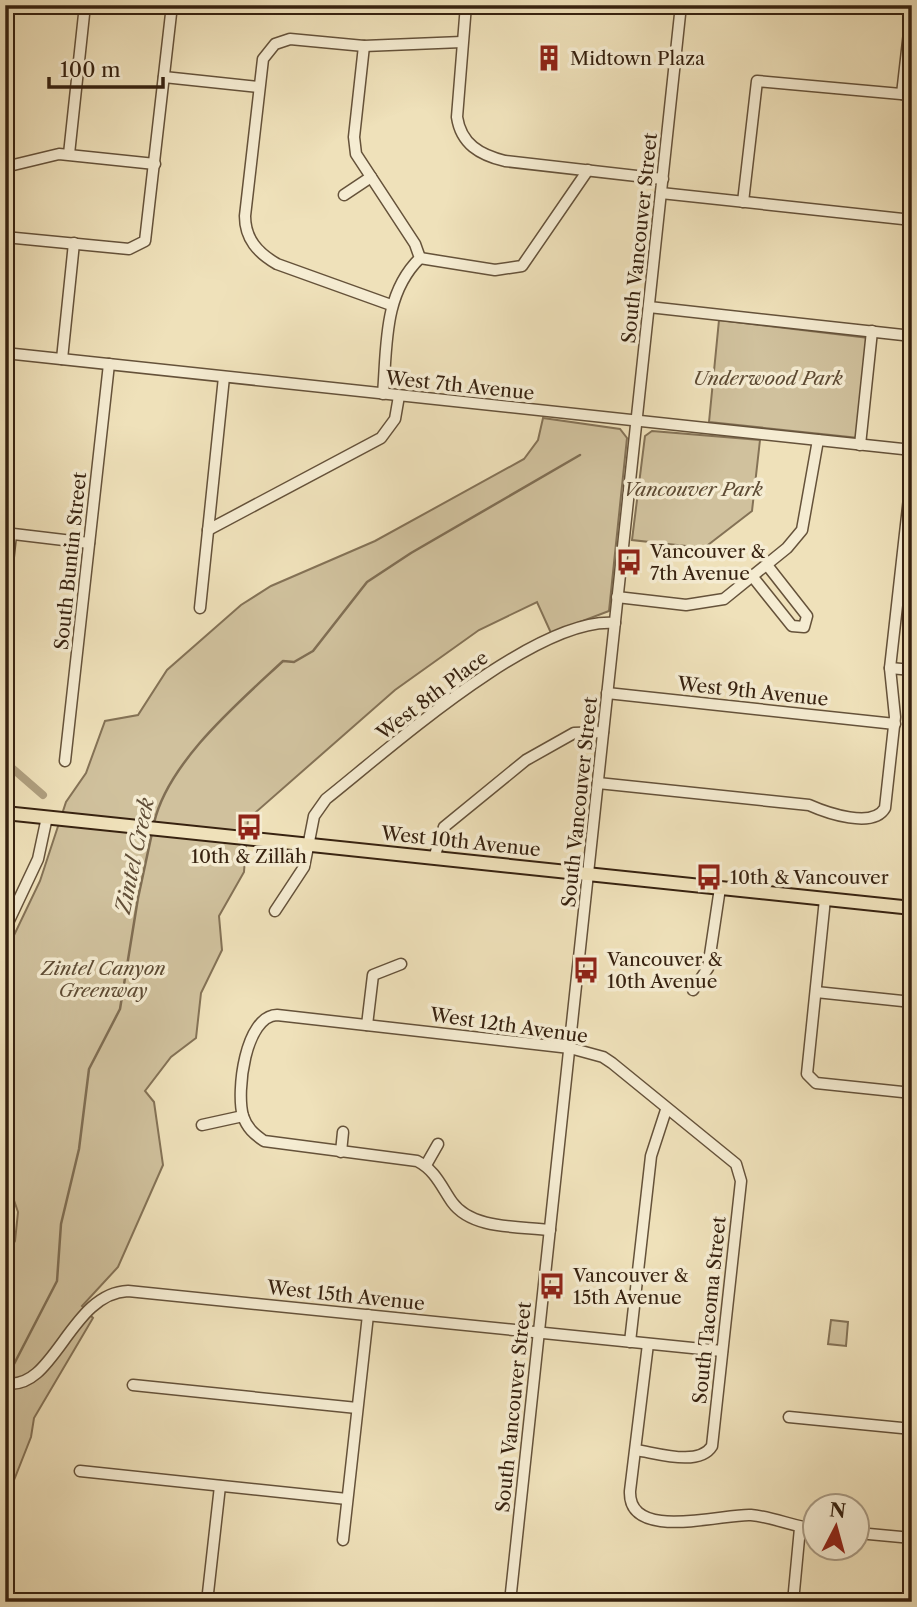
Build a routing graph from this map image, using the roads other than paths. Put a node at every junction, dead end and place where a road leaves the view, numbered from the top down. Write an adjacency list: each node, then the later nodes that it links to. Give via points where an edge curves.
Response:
1 (85, 5): 11 (street)
2 (172, 5): 8 (street)
3 (466, 5): 6 (street)
4 (681, 5): 16 (street, South Vancouver Street)
5 (912, 6): 10 (street)
6 (462, 42): 7 (street); 14 (street, via 457,117 461,133 472,147 505,161)
7 (364, 46): 9 (street, via 300,39 275,44 263,58); 15 (street, via 354,147)
8 (164, 77): 9 (street); 12 (street)
9 (258, 87): 24 (street, via 245,216 254,247 277,264)
10 (907, 95): 19 (street, via 757,80)
11 (69, 154): 12 (street); 13 (street)
12 (155, 164): 22 (street, via 148,236 142,245)
13 (5, 167)
14 (588, 170): 16 (street); 23 (street, via 522,266 495,270)
15 (371, 177): 18 (street); 23 (street, via 415,244)
16 (663, 179): 17 (street, South Vancouver Street)
17 (661, 193): 19 (street); 25 (street, South Vancouver Street)
18 (344, 195)
19 (743, 202): 20 (street)
20 (912, 220)
21 (5, 237): 22 (street)
22 (74, 243): 29 (street)
23 (419, 258): 24 (street)
24 (391, 305): 32 (street)
25 (649, 307): 26 (street); 34 (street, South Vancouver Street)
26 (872, 331): 27 (street); 36 (street)
27 (912, 336)
28 (5, 353): 29 (street, West 7th Avenue)
29 (62, 359): 30 (street, West 7th Avenue)
30 (109, 365): 31 (street, West 7th Avenue); 41 (street, South Buntin Street)
31 (224, 377): 32 (street, West 7th Avenue); 39 (street)
32 (383, 394): 33 (street, West 7th Avenue)
33 (399, 396): 34 (street, West 7th Avenue); 39 (street, via 395,419 381,438)
34 (637, 421): 35 (street, West 7th Avenue); 46 (street, South Vancouver Street)
35 (818, 440): 36 (street, West 7th Avenue); 42 (street, via 802,530)
36 (860, 445): 37 (street, West 7th Avenue)
37 (912, 450)
38 (912, 471): 43 (street)
39 (208, 530): 47 (street)
40 (8, 534): 41 (street); 45 (street)
41 (89, 542): 54 (street, South Buntin Street)
42 (767, 565): 44 (street); 44 (street, via 807,616 804,627 792,626)
43 (906, 565): 49 (street)
44 (752, 576): 46 (street, via 724,598 708,603)
45 (5, 590)
46 (617, 597): 48 (street, South Vancouver Street)
47 (200, 608)
48 (615, 623): 51 (street, South Vancouver Street); 58 (street, West 8th Place, via 597,623 550,640 473,682 327,799 314,816)
49 (890, 668): 50 (street); 52 (street)
50 (912, 670)
51 (607, 693): 52 (street, West 9th Avenue); 53 (street, South Vancouver Street)
52 (895, 723): 55 (street, via 885,808 880,816 871,818 828,813 809,805)
53 (603, 732): 55 (street, South Vancouver Street); 59 (street, via 573,733 526,760 444,827)
54 (65, 761)
55 (598, 783): 60 (street, South Vancouver Street)
56 (5, 813): 57 (main road, West 10th Avenue)
57 (47, 817): 58 (main road, West 10th Avenue); 65 (street, via 38,859)
58 (309, 844): 59 (main road, West 10th Avenue); 64 (street, West 8th Place, via 304,867)
59 (434, 858): 60 (main road, West 10th Avenue)
60 (589, 874): 61 (main road, West 10th Avenue); 71 (street, South Vancouver Street)
61 (720, 888): 62 (main road, West 10th Avenue); 67 (street, via 708,968)
62 (825, 899): 63 (main road, West 10th Avenue); 68 (street)
63 (912, 908)
64 (275, 911)
65 (5, 929)
66 (401, 964): 70 (street, via 373,975)
67 (693, 990)
68 (816, 992): 69 (street); 72 (street, via 810,1080)
69 (912, 1002)
70 (367, 1025): 71 (street, West 12th Avenue); 74 (street, West 12th Avenue, via 271,1015 256,1026 248,1042)
71 (570, 1048): 73 (street, West 12th Avenue, via 607,1060); 81 (street, South Vancouver Street)
72 (912, 1093)
73 (666, 1110): 80 (street, West 12th Avenue); 84 (street, via 651,1156)
74 (243, 1116): 75 (street); 78 (street, via 248,1129 264,1141)
75 (202, 1125)
76 (343, 1132): 78 (street)
77 (438, 1144): 79 (street)
78 (341, 1152): 79 (street, via 406,1158)
79 (426, 1165): 81 (street, via 460,1211 469,1216)
80 (739, 1169): 86 (street, South Tacoma Street)
81 (550, 1230): 83 (street, South Vancouver Street)
82 (368, 1315): 83 (street, West 15th Avenue); 87 (street, West 15th Avenue, via 118,1291 94,1302 28,1380); 89 (street)
83 (538, 1333): 84 (street, West 15th Avenue); 101 (street, South Vancouver Street)
84 (630, 1342): 85 (street, West 15th Avenue)
85 (648, 1344): 86 (street, West 15th Avenue); 92 (street)
86 (722, 1351): 92 (street, South Tacoma Street, via 713,1440 706,1453 696,1457)
87 (5, 1383)
88 (133, 1385): 89 (street)
89 (357, 1408): 95 (street)
90 (789, 1417): 91 (street)
91 (912, 1429)
92 (636, 1450): 96 (street, via 630,1497 642,1513 676,1523 751,1515)
93 (80, 1471): 94 (street)
94 (220, 1486): 95 (street); 100 (street)
95 (347, 1499): 99 (street)
96 (800, 1528): 102 (street)
97 (872, 1534): 98 (street)
98 (912, 1538)
99 (343, 1540)
100 (207, 1602)
101 (510, 1602)
102 (793, 1602)

